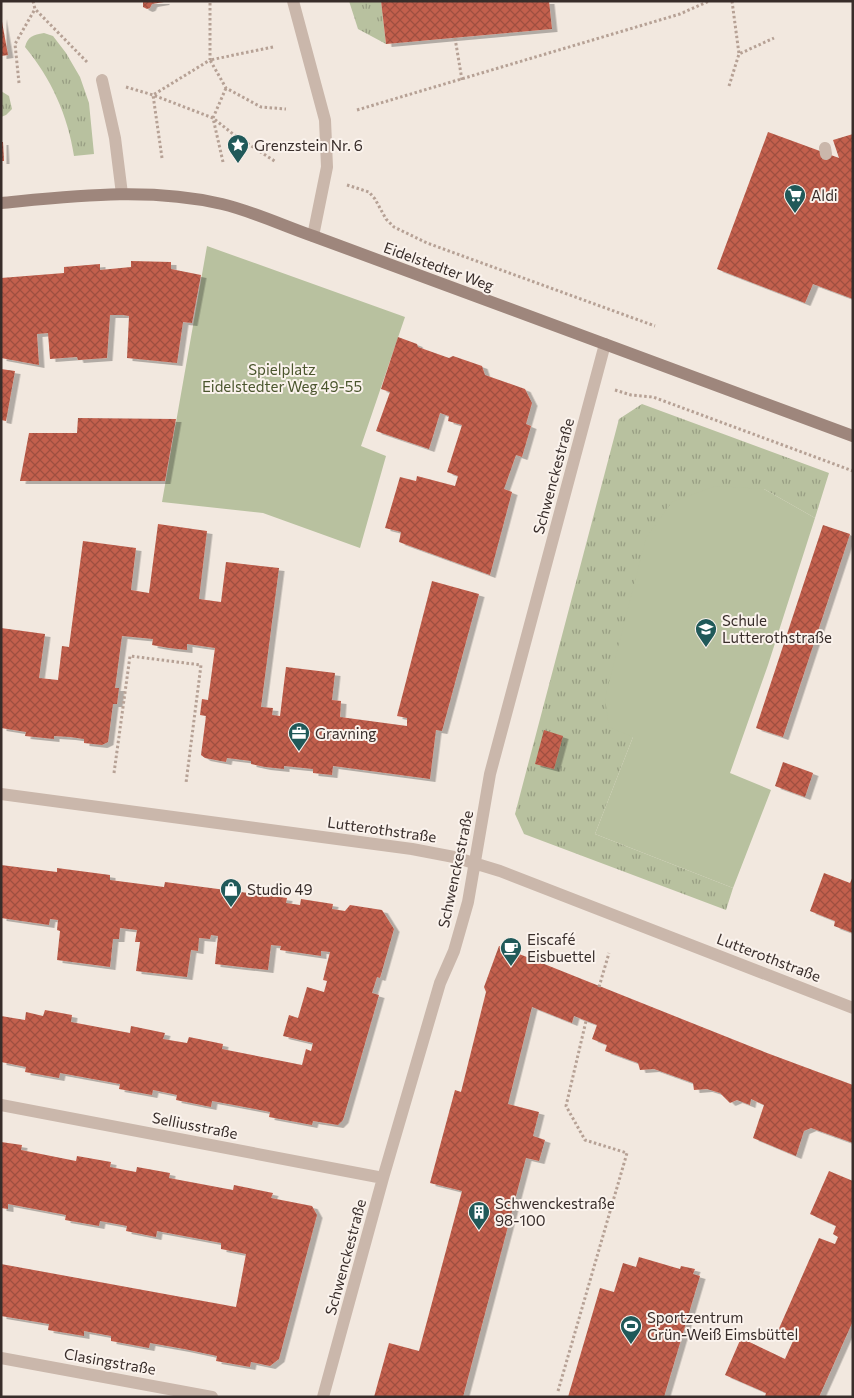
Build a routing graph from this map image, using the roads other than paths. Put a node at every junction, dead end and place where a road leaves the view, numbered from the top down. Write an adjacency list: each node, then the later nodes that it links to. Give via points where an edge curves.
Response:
1 (293, 1): 5 (street, via 325,120 327,167)
2 (102, 80): 3 (street, via 115,138)
3 (122, 194): 4 (street, Eidelstedter Weg); 5 (street, Eidelstedter Weg, via 174,196 224,205)
4 (1, 203)
5 (313, 236): 6 (street, Eidelstedter Weg)
6 (605, 344): 7 (street, Eidelstedter Weg); 9 (street, Schwenckestraße, via 490,774)
7 (853, 436)
8 (1, 794): 9 (street, Lutterothstraße, via 434,852)
9 (475, 863): 10 (street, Lutterothstraße); 12 (street, Schwenckestraße, via 454,951 440,983)
10 (853, 1008)
11 (1, 1105): 12 (street, Selliusstraße)
12 (383, 1178): 15 (street, Schwenckestraße)
13 (1, 1358): 14 (street, Clasingstraße)
14 (212, 1397)
15 (323, 1397)

